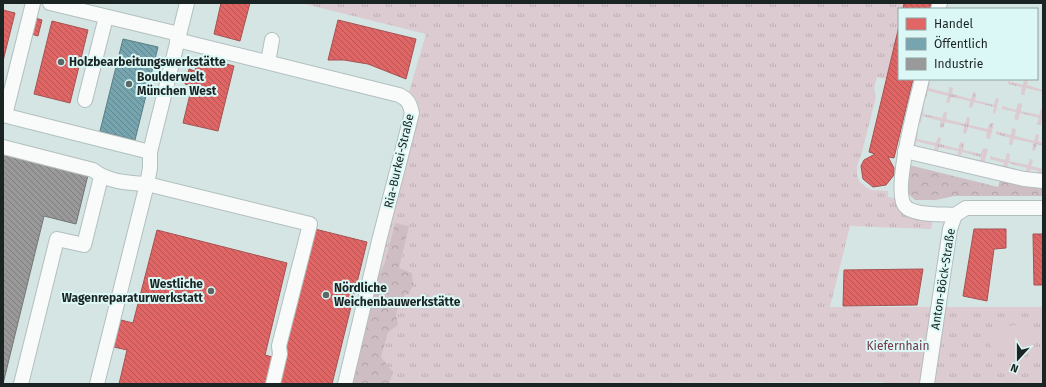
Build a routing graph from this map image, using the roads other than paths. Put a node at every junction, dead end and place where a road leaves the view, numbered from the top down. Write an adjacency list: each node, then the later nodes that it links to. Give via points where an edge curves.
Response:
1 (33, 3): 10 (street)
2 (50, 3): 4 (street, Ria-Burkei-Straße)
3 (186, 3): 5 (street)
4 (106, 17): 5 (street, Ria-Burkei-Straße); 9 (street)
5 (178, 37): 7 (street, Ria-Burkei-Straße); 13 (street)
6 (272, 40): 7 (street)
7 (268, 62): 22 (street, Ria-Burkei-Straße, via 399,95 406,98 411,105 412,113)
8 (922, 80): 12 (street)
9 (85, 100)
10 (4, 115): 13 (street)
11 (3, 147): 14 (street, via 93,170)
12 (905, 151): 15 (street, via 1024,179); 18 (street, via 902,174 904,206 918,213)
13 (150, 152): 16 (street)
14 (101, 176): 16 (street, via 125,183); 19 (street, via 84,245 58,239)
15 (1043, 181)
16 (147, 184): 20 (street); 21 (street, via 310,224 279,346 280,354)
17 (1043, 208): 18 (street, Anton-Böck-Straße, via 966,208)
18 (956, 215): 23 (street, Anton-Böck-Straße, via 950,228)
19 (21, 384)
20 (97, 384)
21 (274, 384)
22 (345, 384)
23 (927, 384)

